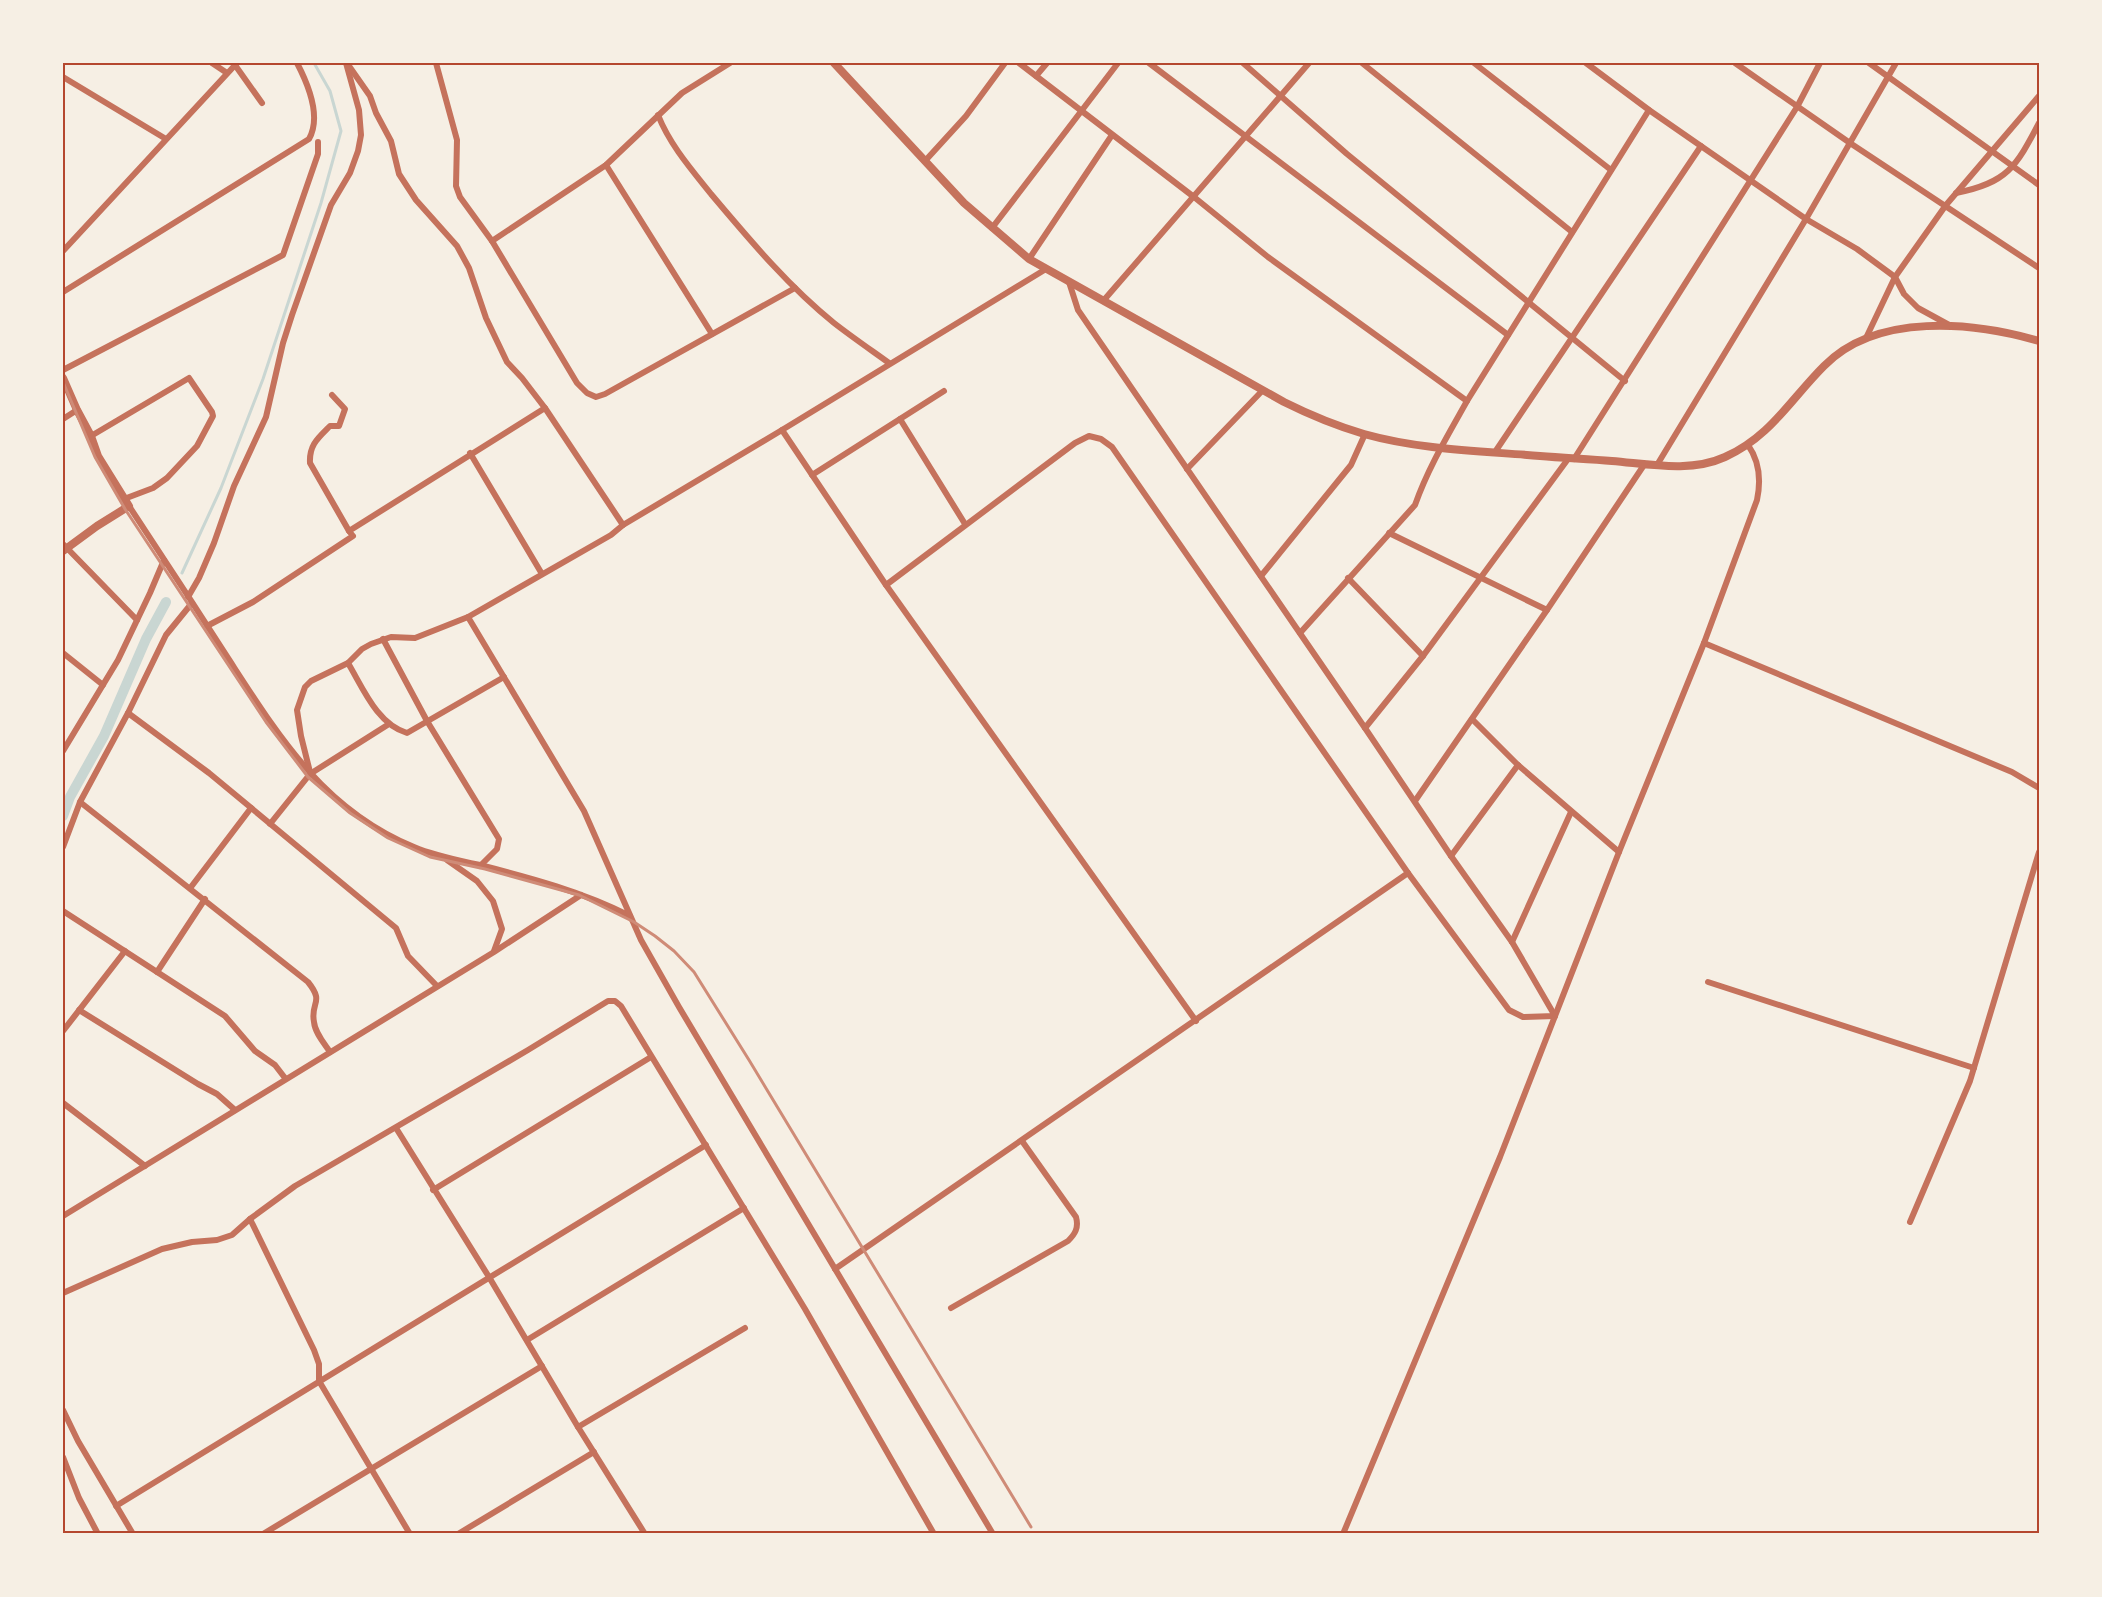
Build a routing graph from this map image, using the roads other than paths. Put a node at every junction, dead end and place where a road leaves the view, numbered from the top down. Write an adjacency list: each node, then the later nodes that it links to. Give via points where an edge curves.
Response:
1 (212, 63): 22 (street)
2 (297, 63): 61 (street, via 313,105 309,139)
3 (347, 63): 78 (street, via 370,96 391,141 399,174 416,200 457,246 507,362); 106 (street, via 359,110 362,135 358,151 327,216 289,324 266,417 234,486)
4 (436, 63): 53 (street, via 457,140 456,186 466,208)
5 (730, 63): 32 (street, via 682,93)
6 (834, 63): 41 (street)
7 (1005, 63): 41 (street, via 966,116)
8 (1019, 63): 23 (street)
9 (1047, 63): 23 (street)
10 (1118, 63): 31 (street)
11 (1149, 63): 35 (street)
12 (1243, 63): 26 (street)
13 (1310, 63): 26 (street)
14 (1362, 63): 52 (street)
15 (1474, 63): 44 (street)
16 (1586, 63): 30 (street)
17 (1735, 63): 29 (street)
18 (1820, 63): 29 (street)
19 (1869, 63): 25 (street)
20 (1896, 63): 25 (street)
21 (236, 64): 22 (street); 28 (street)
22 (227, 73): 36 (street)
23 (1036, 76): 31 (street)
24 (63, 77): 36 (street)
25 (1888, 78): 38 (street); 40 (street)
26 (1282, 96): 35 (street); 63 (street)
27 (2039, 96): 40 (street)
28 (262, 103)
29 (1797, 107): 38 (street); 45 (street)
30 (1649, 110): 39 (street); 44 (street)
31 (1081, 111): 34 (street); 51 (street)
32 (658, 115): 42 (street); 60 (street, via 678,153)
33 (2039, 123): 43 (street)
34 (1112, 135): 48 (street); 55 (street)
35 (1247, 136): 48 (street); 66 (street)
36 (166, 139): 54 (street)
37 (318, 142): 71 (street, via 318,154 283,255)
38 (1850, 143): 49 (street); 50 (street)
39 (1701, 146): 45 (street); 67 (street)
40 (1992, 150): 43 (street); 47 (street)
41 (925, 161): 51 (street)
42 (606, 165): 53 (street); 65 (street)
43 (2012, 167): 46 (street); 47 (street, via 1981,188)
44 (1611, 170): 52 (street)
45 (1750, 180): 50 (street); 73 (street)
46 (2039, 185)
47 (1956, 193): 49 (street)
48 (1194, 197): 62 (street); 77 (street, via 1268,257)
49 (1946, 205): 56 (street); 58 (street)
50 (1806, 219): 58 (street); 91 (street)
51 (992, 228): 55 (street)
52 (1572, 232): 63 (street)
53 (492, 241): 65 (street, via 586,393 596,397 605,394)
54 (63, 251)
55 (1029, 259): 57 (street)
56 (2039, 268)
57 (1046, 269): 59 (street); 70 (street)
58 (1895, 277): 64 (street, via 1918,308); 68 (street)
59 (1069, 282): 62 (street); 92 (street, via 1078,310)
60 (795, 288): 65 (street); 70 (street)
61 (63, 292)
62 (1104, 300): 75 (street)
63 (1528, 302): 66 (street); 67 (street)
64 (1951, 326): 68 (street, via 1902,328); 69 (street, via 1990,329)
65 (712, 333)
66 (1508, 335): 77 (street)
67 (1572, 338): 73 (street); 87 (street)
68 (1866, 338): 85 (street, via 1824,365 1767,430)
69 (2039, 341)
70 (889, 363): 82 (street)
71 (63, 370)
72 (63, 378): 79 (street)
73 (1625, 381): 89 (street)
74 (944, 391): 81 (street)
75 (1262, 391): 83 (street, via 1318,419); 92 (street)
76 (332, 395): 97 (street, via 345,410 339,426 330,426 317,440 310,452 310,463)
77 (1467, 400): 86 (street)
78 (545, 408): 88 (street); 96 (street)
79 (76, 410): 80 (street); 84 (street)
80 (63, 419)
81 (900, 419): 93 (street); 95 (street)
82 (782, 430): 93 (street); 96 (street)
83 (1365, 434): 86 (street); 102 (street, via 1351,465)
84 (91, 436): 94 (street, via 98,456); 94 (street, via 189,378 209,406 213,416 197,446 167,478)
85 (1748, 445): 91 (street, via 1701,464); 113 (street, via 1760,487)
86 (1440, 448): 87 (street); 98 (street, via 1415,505)
87 (1496, 452): 89 (street)
88 (470, 453): 97 (street); 101 (street)
89 (1571, 459): 90 (street); 104 (street)
90 (1644, 465): 91 (street); 107 (street)
91 (1657, 465)
92 (1187, 469): 102 (street)
93 (812, 475): 105 (street)
94 (126, 503): 99 (street); 100 (street)
95 (965, 524): 105 (street); 139 (street, via 1083,438 1095,436 1107,442)
96 (623, 525): 101 (street)
97 (350, 531): 110 (street, via 353,536 253,602)
98 (1389, 533): 103 (street); 104 (street)
99 (64, 548): 109 (street)
100 (164, 560): 106 (street); 109 (street)
101 (542, 574): 108 (street)
102 (1261, 576): 111 (street)
103 (1348, 578): 111 (street); 115 (street)
104 (1482, 578): 107 (street); 115 (street)
105 (886, 585): 153 (street)
106 (190, 600): 110 (street); 119 (street, via 166,636)
107 (1547, 610): 120 (street)
108 (468, 617): 112 (street, via 415,638); 117 (street)
109 (136, 620): 118 (street)
110 (207, 626): 126 (street)
111 (1300, 633): 123 (street)
112 (383, 639): 116 (street, via 362,649); 121 (street)
113 (1704, 643): 127 (street, via 2012,772); 134 (street)
114 (63, 652): 118 (street)
115 (1423, 656): 123 (street)
116 (348, 663): 122 (street); 126 (street, via 311,681 300,699 297,710)
117 (504, 677): 121 (street); 144 (street, via 584,811)
118 (103, 685): 124 (street)
119 (128, 713): 129 (street); 130 (street)
120 (1472, 719): 125 (street); 128 (street)
121 (427, 721): 122 (street, via 407,733); 138 (street, via 499,839 497,849)
122 (389, 724): 126 (street)
123 (1365, 728): 128 (street)
124 (63, 751)
125 (1518, 765): 131 (street); 136 (street)
126 (310, 774): 132 (street); 137 (street, via 363,819 399,840)
127 (2039, 788)
128 (1415, 801): 136 (street)
129 (80, 802): 133 (street); 140 (street)
130 (251, 808): 132 (street); 140 (street)
131 (1571, 812): 134 (street); 145 (street)
132 (270, 824): 150 (street, via 396,928 408,956)
133 (63, 848)
134 (1619, 852): 152 (street)
135 (2039, 852): 157 (street)
136 (1450, 856): 145 (street)
137 (444, 858): 138 (street); 147 (street, via 477,881 493,901 502,928)
138 (480, 866): 141 (street)
139 (1408, 873): 152 (street, via 1509,1010 1523,1017); 153 (street)
140 (191, 887): 142 (street)
141 (582, 895): 144 (street); 147 (street)
142 (205, 899): 148 (street); 155 (street, via 308,982 318,1002 313,1021 316,1031)
143 (63, 911): 146 (street)
144 (631, 917): 170 (street, via 679,1007)
145 (1512, 942): 152 (street)
146 (125, 951): 148 (street); 151 (street)
147 (494, 952): 150 (street)
148 (157, 972): 158 (street, via 225,1016)
149 (1708, 982): 157 (street)
150 (437, 986): 155 (street)
151 (79, 1010): 154 (street); 160 (street, via 217,1094)
152 (1555, 1016): 192 (street)
153 (1196, 1021): 162 (street)
154 (63, 1031)
155 (330, 1052): 158 (street)
156 (651, 1057): 161 (street, via 621,1005 608,1000); 163 (street); 165 (street)
157 (1974, 1068): 169 (street)
158 (285, 1078): 160 (street)
159 (63, 1103): 164 (street)
160 (235, 1110): 164 (street)
161 (396, 1128): 165 (street); 168 (street, via 295,1186)
162 (1022, 1141): 170 (street); 173 (street, via 1076,1217 1077,1230 1068,1241)
163 (706, 1145): 166 (street); 171 (street)
164 (145, 1166): 167 (street)
165 (433, 1190): 171 (street)
166 (744, 1208): 175 (street); 190 (street)
167 (63, 1216)
168 (250, 1219): 172 (street, via 232,1236 162,1249); 177 (street, via 314,1350)
169 (1910, 1222)
170 (835, 1269): 191 (street)
171 (489, 1277): 175 (street); 177 (street)
172 (63, 1293)
173 (951, 1308)
174 (745, 1328): 179 (street)
175 (527, 1340): 176 (street)
176 (542, 1366): 179 (street); 182 (street)
177 (319, 1381): 182 (street); 183 (street)
178 (63, 1410): 183 (street)
179 (578, 1427): 180 (street)
180 (594, 1452): 188 (street); 189 (street)
181 (63, 1457): 184 (street)
182 (371, 1468): 186 (street); 187 (street)
183 (116, 1506): 185 (street)
184 (98, 1534)
185 (132, 1534)
186 (263, 1534)
187 (410, 1534)
188 (458, 1534)
189 (645, 1534)
190 (934, 1534)
191 (993, 1534)
192 (1342, 1534)

